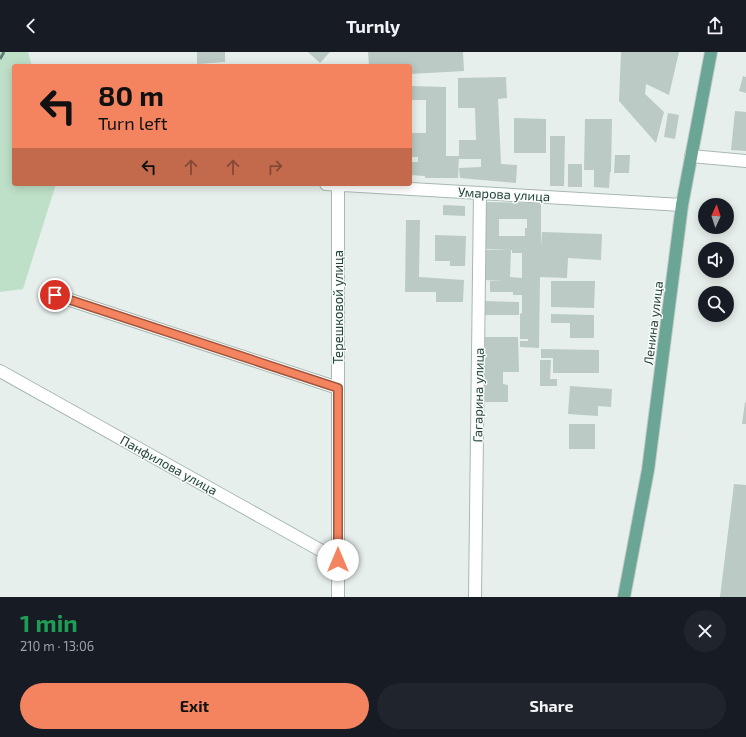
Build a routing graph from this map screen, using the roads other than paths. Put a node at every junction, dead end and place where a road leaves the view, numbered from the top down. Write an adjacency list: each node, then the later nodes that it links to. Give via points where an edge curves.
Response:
1 (711, 52): 2 (main road, Ленина улица)
2 (691, 156): 3 (street); 7 (main road, Ленина улица)
3 (746, 161)
4 (332, 186): 10 (street, Терешковой улица)
5 (365, 186): 6 (street, Умарова улица)
6 (480, 193): 7 (street, Умарова улица); 13 (street, Гагарина улица)
7 (682, 205): 14 (main road, Ленина улица, via 648,470)
8 (55, 295): 10 (street)
9 (0, 371): 11 (street, Панфилова улица)
10 (338, 388): 11 (street, Терешковой улица)
11 (338, 560): 12 (street, Терешковой улица)
12 (338, 597)
13 (475, 597)
14 (624, 597)

